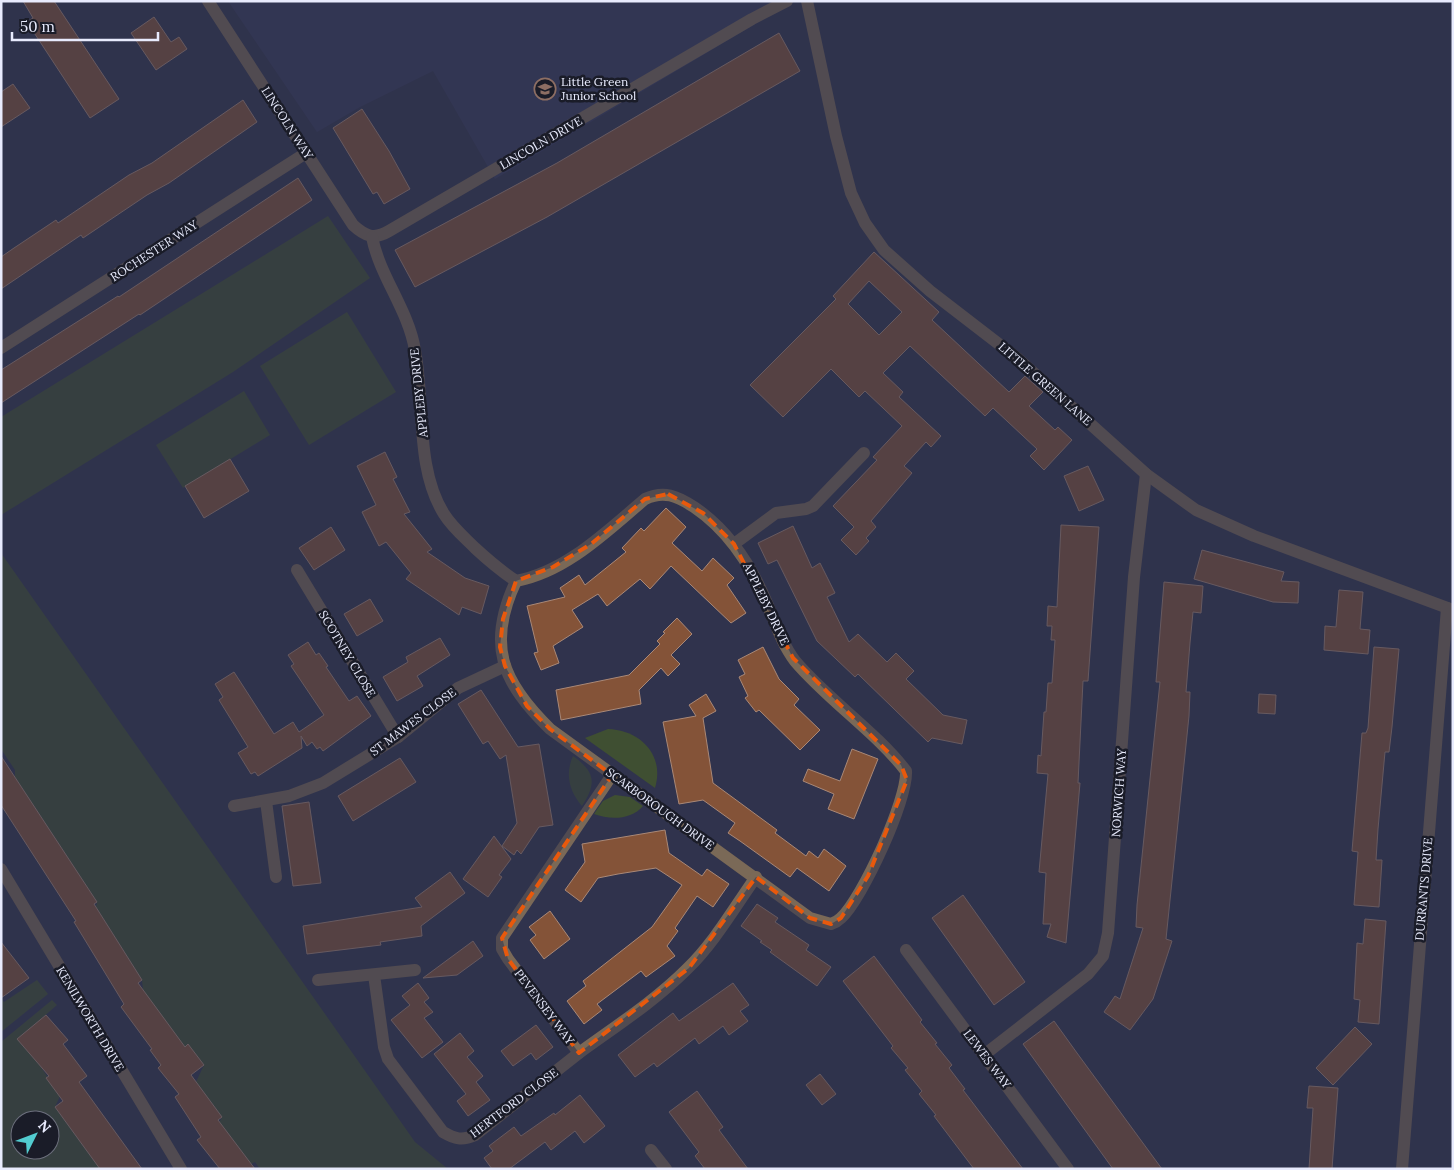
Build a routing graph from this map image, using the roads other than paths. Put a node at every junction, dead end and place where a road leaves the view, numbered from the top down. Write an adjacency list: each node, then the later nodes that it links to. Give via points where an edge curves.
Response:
1 (208, 1): 4 (street, LINCOLN WAY)
2 (787, 1): 5 (street, LINCOLN DRIVE, via 390,231)
3 (807, 1): 8 (street, LITTLE GREEN LANE, via 836,136 851,193 864,223 884,250 930,291 1017,358)
4 (306, 153): 5 (street, LINCOLN WAY, via 353,225); 6 (street, ROCHESTER WAY)
5 (372, 237): 11 (street, APPLEBY DRIVE, via 380,267 407,317 416,350 428,471 434,495 457,531 500,571)
6 (1, 348)
7 (864, 453): 9 (street, via 813,506 776,513)
8 (1146, 474): 12 (street, LITTLE GREEN LANE, via 1196,510 1216,520); 27 (street, NORWICH WAY, via 1134,577 1108,934 1103,956 1088,974)
9 (734, 544): 11 (street, APPLEBY DRIVE, via 703,513 682,499 668,494 655,495 645,499 591,544 554,567); 18 (street, APPLEBY DRIVE, via 752,573 793,658 906,771 904,790)
10 (297, 570): 14 (street, SCOTNEY CLOSE)
11 (516, 581): 13 (street, SCARBOROUGH DRIVE, via 503,619 500,647)
12 (1450, 609): 32 (street, DURRANTS DRIVE)
13 (505, 666): 14 (street, ST MAWES CLOSE, via 458,688); 15 (street, SCARBOROUGH DRIVE, via 527,706 550,729)
14 (398, 737): 16 (street, ST MAWES CLOSE, via 324,783 289,796)
15 (612, 775): 21 (street, SCARBOROUGH DRIVE); 26 (street, PEVENSEY WAY, via 502,938 502,949 508,959)
16 (266, 800): 17 (street, ST MAWES CLOSE); 20 (street)
17 (234, 806)
18 (882, 846): 21 (street, SCARBOROUGH DRIVE, via 851,905 841,918 831,924 810,918)
19 (1, 869): 29 (street, KENILWORTH DRIVE)
20 (276, 877)
21 (756, 877): 26 (street, PEVENSEY WAY, via 689,968)
22 (906, 950): 27 (street, LEWES WAY)
23 (416, 970): 24 (street)
24 (374, 975): 25 (street); 26 (street, HERTFORD CLOSE, via 388,1059 444,1132 453,1138 465,1140 475,1135)
25 (318, 980)
26 (580, 1053)
27 (984, 1055): 31 (street, LEWES WAY)
28 (651, 1150): 30 (street)
29 (181, 1169)
30 (666, 1169)
31 (1068, 1169)
32 (1402, 1169)

